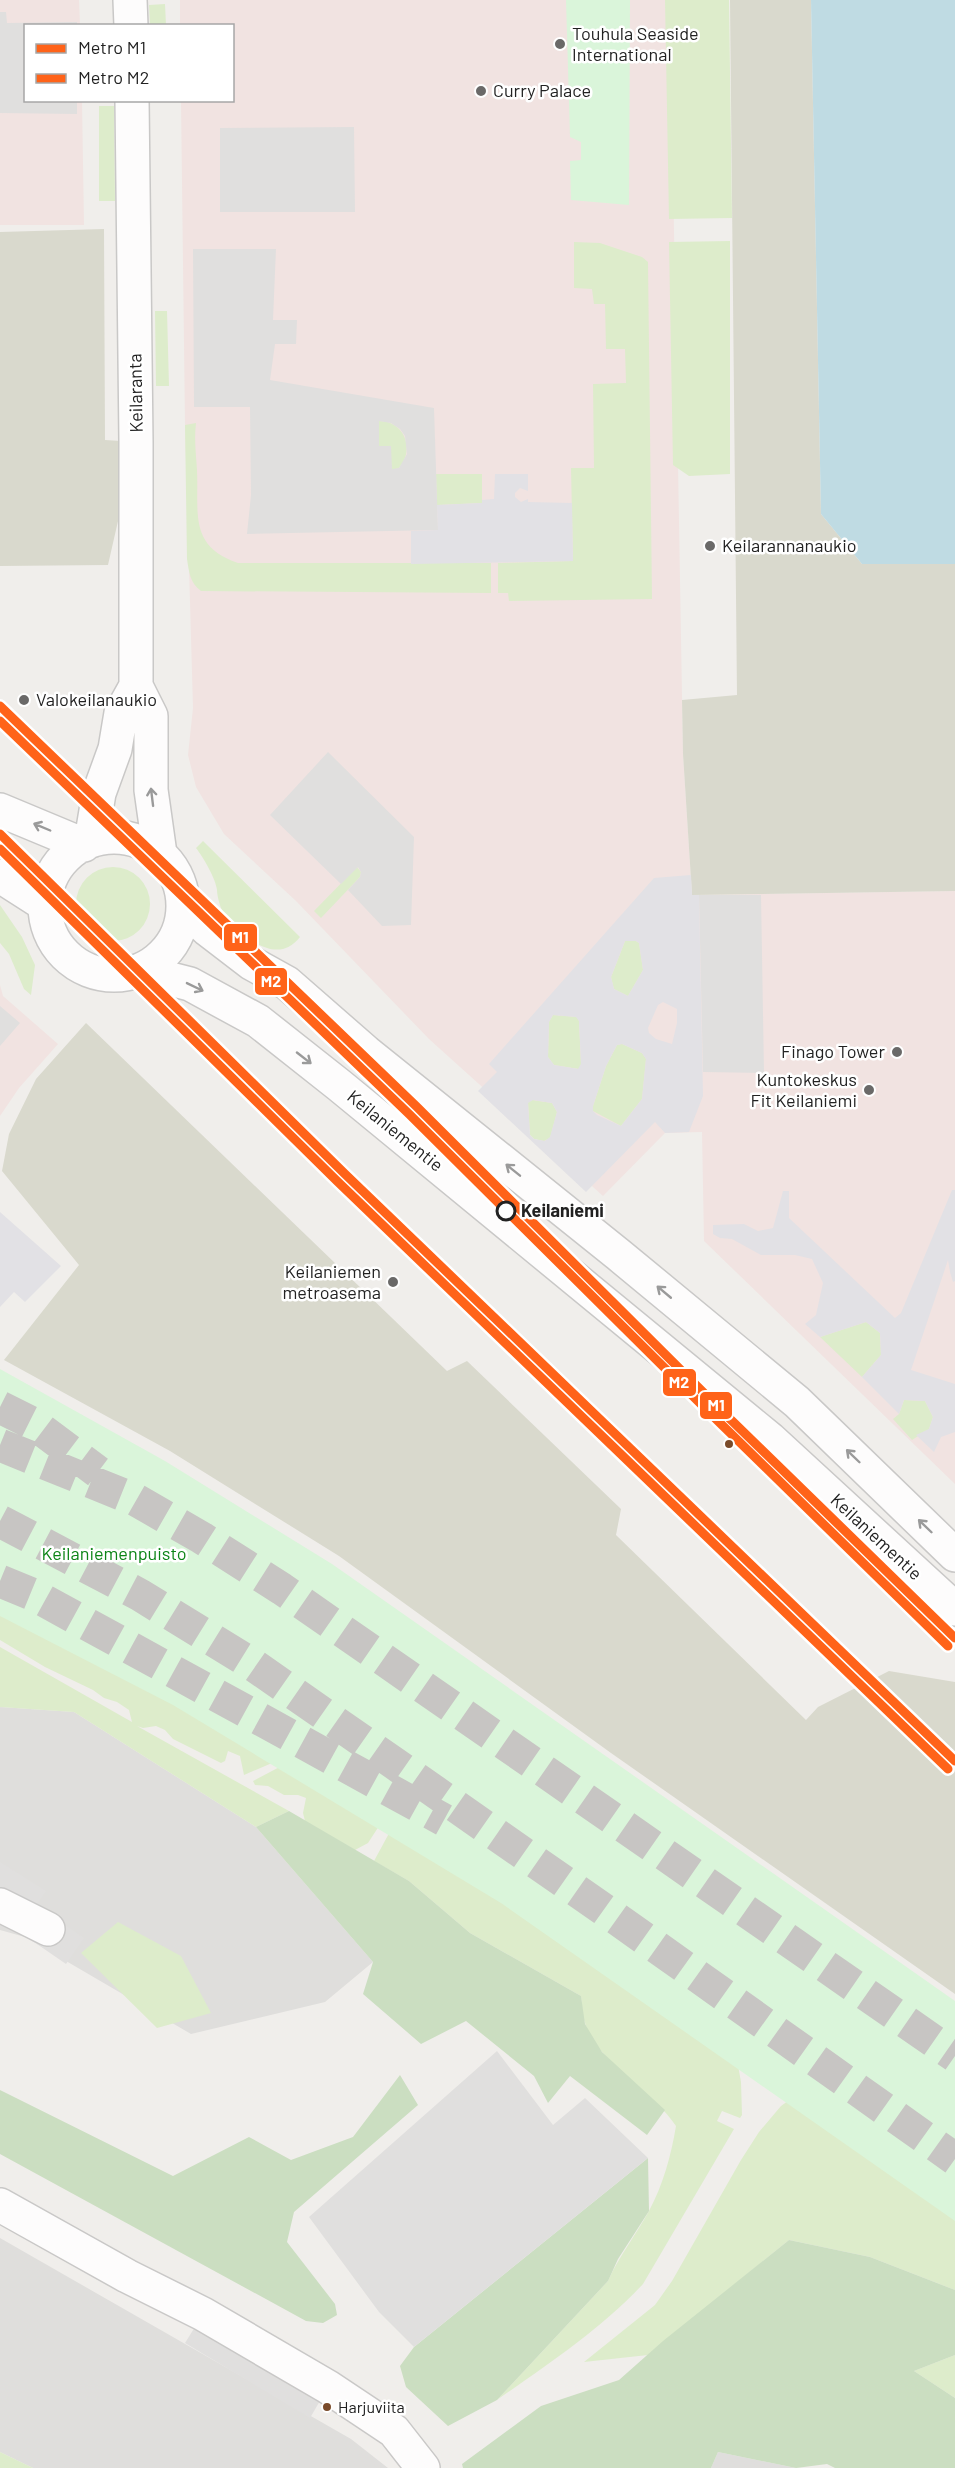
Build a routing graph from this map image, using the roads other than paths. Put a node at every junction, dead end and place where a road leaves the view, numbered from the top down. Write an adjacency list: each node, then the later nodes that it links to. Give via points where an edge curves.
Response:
1 (130, 0): 2 (street)
2 (130, 24)
3 (132, 102): 4 (street, Keilaranta)
4 (136, 686): 6 (street, Keilaranta, via 121,713 115,749 99,793); 7 (street, Keilaranta, one-way to 4, via 151,790 151,716)
5 (0, 810): 6 (street, one-way to 5)
6 (88, 843): 7 (street, via 109,837 127,838); 9 (street, via 58,865 48,884)
7 (160, 854): 10 (street, via 180,887)
8 (0, 876): 9 (street)
9 (45, 904): 11 (street, via 46,923 66,957 101,974)
10 (183, 906): 11 (street, via 180,926 171,945 157,960); 12 (street, one-way to 10, via 797,1402 366,1052 287,983 251,963)
11 (139, 970): 13 (street, Keilaniementie, one-way to 13, via 190,984 258,1022 339,1085 770,1439)
12 (955, 1555)
13 (955, 1609)
14 (0, 1905): 15 (street)
15 (48, 1929)
16 (0, 2205): 17 (street, via 203,2314 328,2387 394,2431)
17 (423, 2468)

